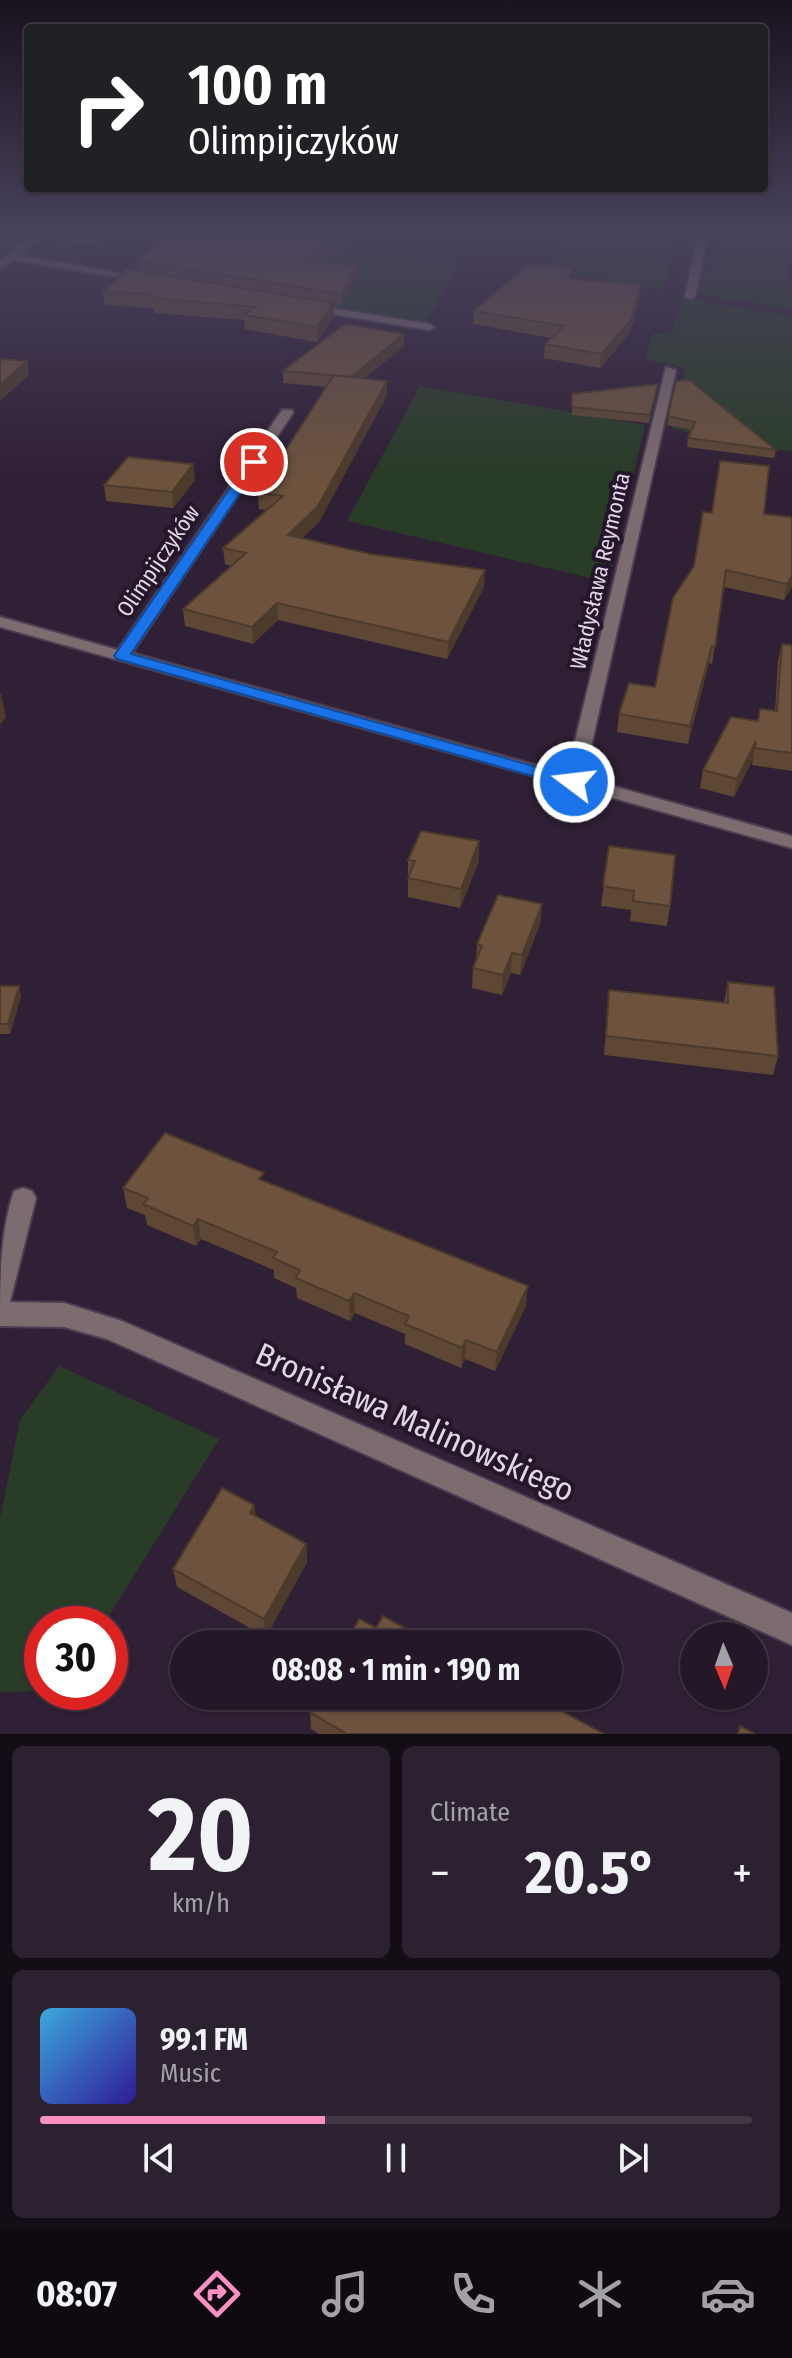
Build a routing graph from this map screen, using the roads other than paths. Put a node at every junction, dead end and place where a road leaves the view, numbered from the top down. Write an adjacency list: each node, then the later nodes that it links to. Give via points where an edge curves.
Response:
1 (344, 313): 2 (street)
2 (429, 327)
3 (670, 370): 7 (street, Władysława Reymonta)
4 (287, 413): 6 (street, Olimpijczyków)
5 (0, 622): 6 (street, Olimpijczyków)
6 (122, 656): 7 (street, Olimpijczyków)
7 (574, 782): 8 (street, Olimpijczyków)
8 (792, 842)
9 (23, 1198): 10 (street)
10 (0, 1296)
11 (0, 1314): 12 (street, Bronisława Malinowskiego, via 64,1315 112,1329)
12 (792, 1629)

